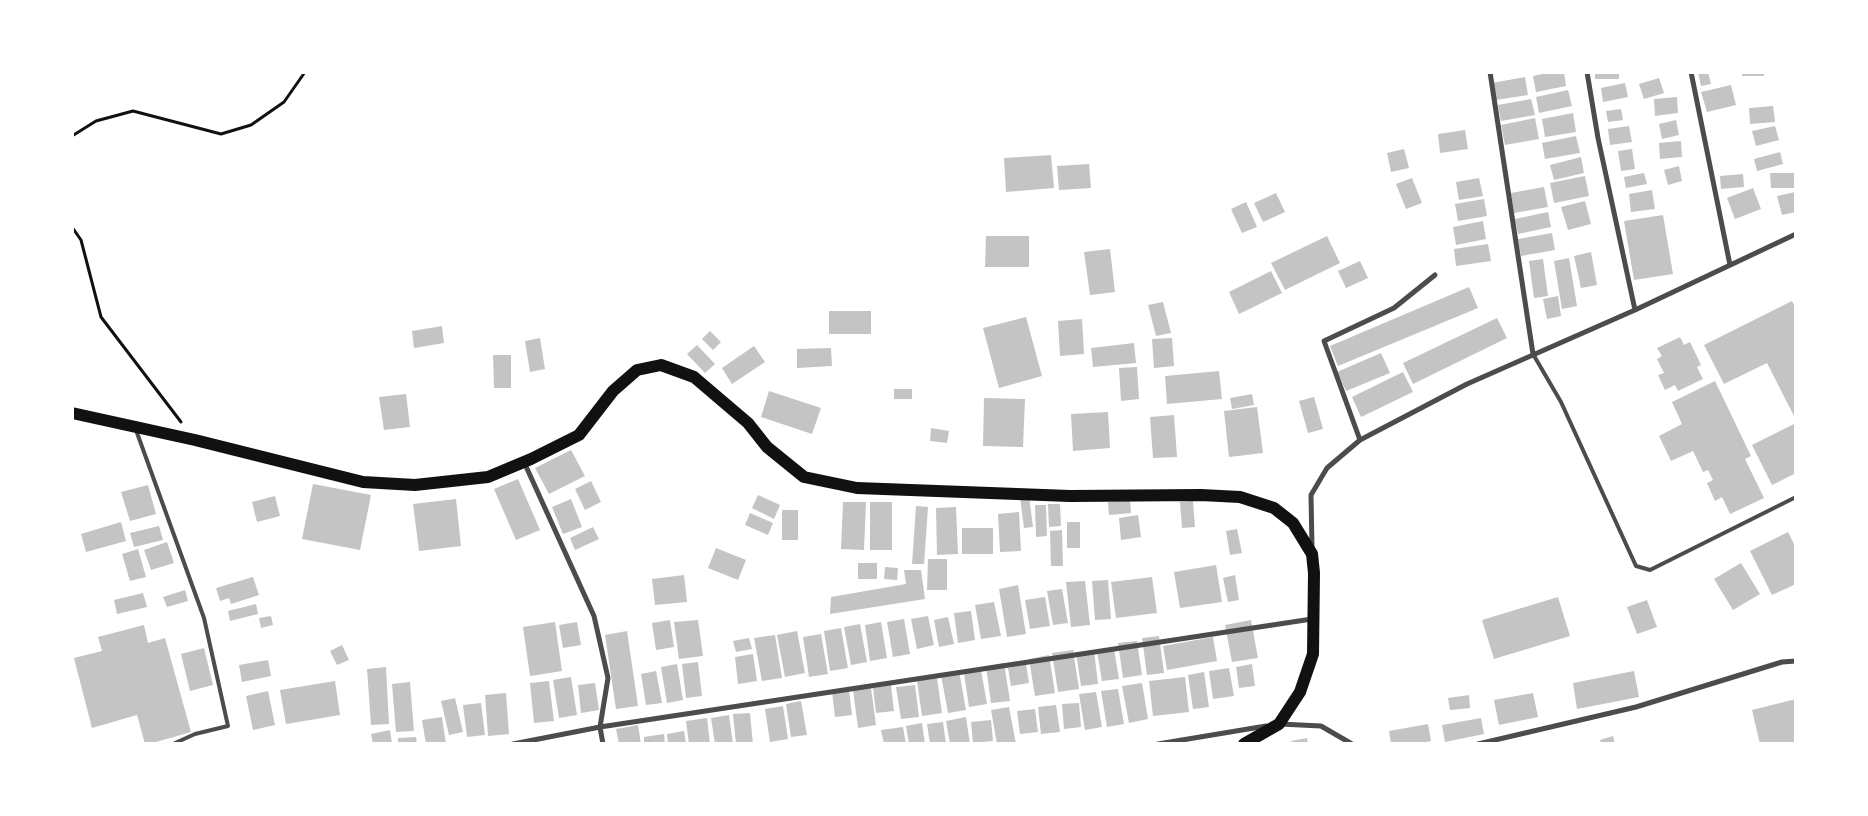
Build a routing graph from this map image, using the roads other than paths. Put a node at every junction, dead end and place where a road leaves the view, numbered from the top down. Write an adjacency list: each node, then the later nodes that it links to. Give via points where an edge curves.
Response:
1 (1490, 72): 8 (street)
2 (1587, 72): 7 (street)
3 (1691, 72): 5 (street)
4 (1796, 234): 5 (street)
5 (1730, 265): 7 (street)
6 (1435, 275): 11 (street, via 1394,308 1324,341)
7 (1635, 310): 8 (street)
8 (1534, 354): 11 (street, via 1467,384); 13 (lane, via 1561,402 1636,566 1650,570)
9 (72, 413): 10 (highway)
10 (135, 428): 12 (highway, via 363,482 415,485 488,476); 19 (lane, via 204,618 228,726 195,734)
11 (1360, 440): 14 (street, via 1327,468 1311,495)
12 (524, 462): 14 (highway, via 579,435 613,390 637,370 662,365 694,377 748,423 767,447 804,477 856,488 1070,496 1240,497 1274,508 1293,523); 18 (street, via 594,616 608,678)
13 (1796, 497)
14 (1312, 554): 15 (highway)
15 (1314, 619): 17 (highway, via 1313,654 1300,692); 18 (street)
16 (1796, 661): 25 (street, via 1782,662 1636,707)
17 (1279, 724): 22 (street); 23 (highway); 24 (street, via 1321,726)
18 (600, 727): 20 (street); 21 (street)
19 (173, 744)
20 (512, 744)
21 (603, 744)
22 (1158, 744)
23 (1244, 744)
24 (1352, 744)
25 (1478, 744)

